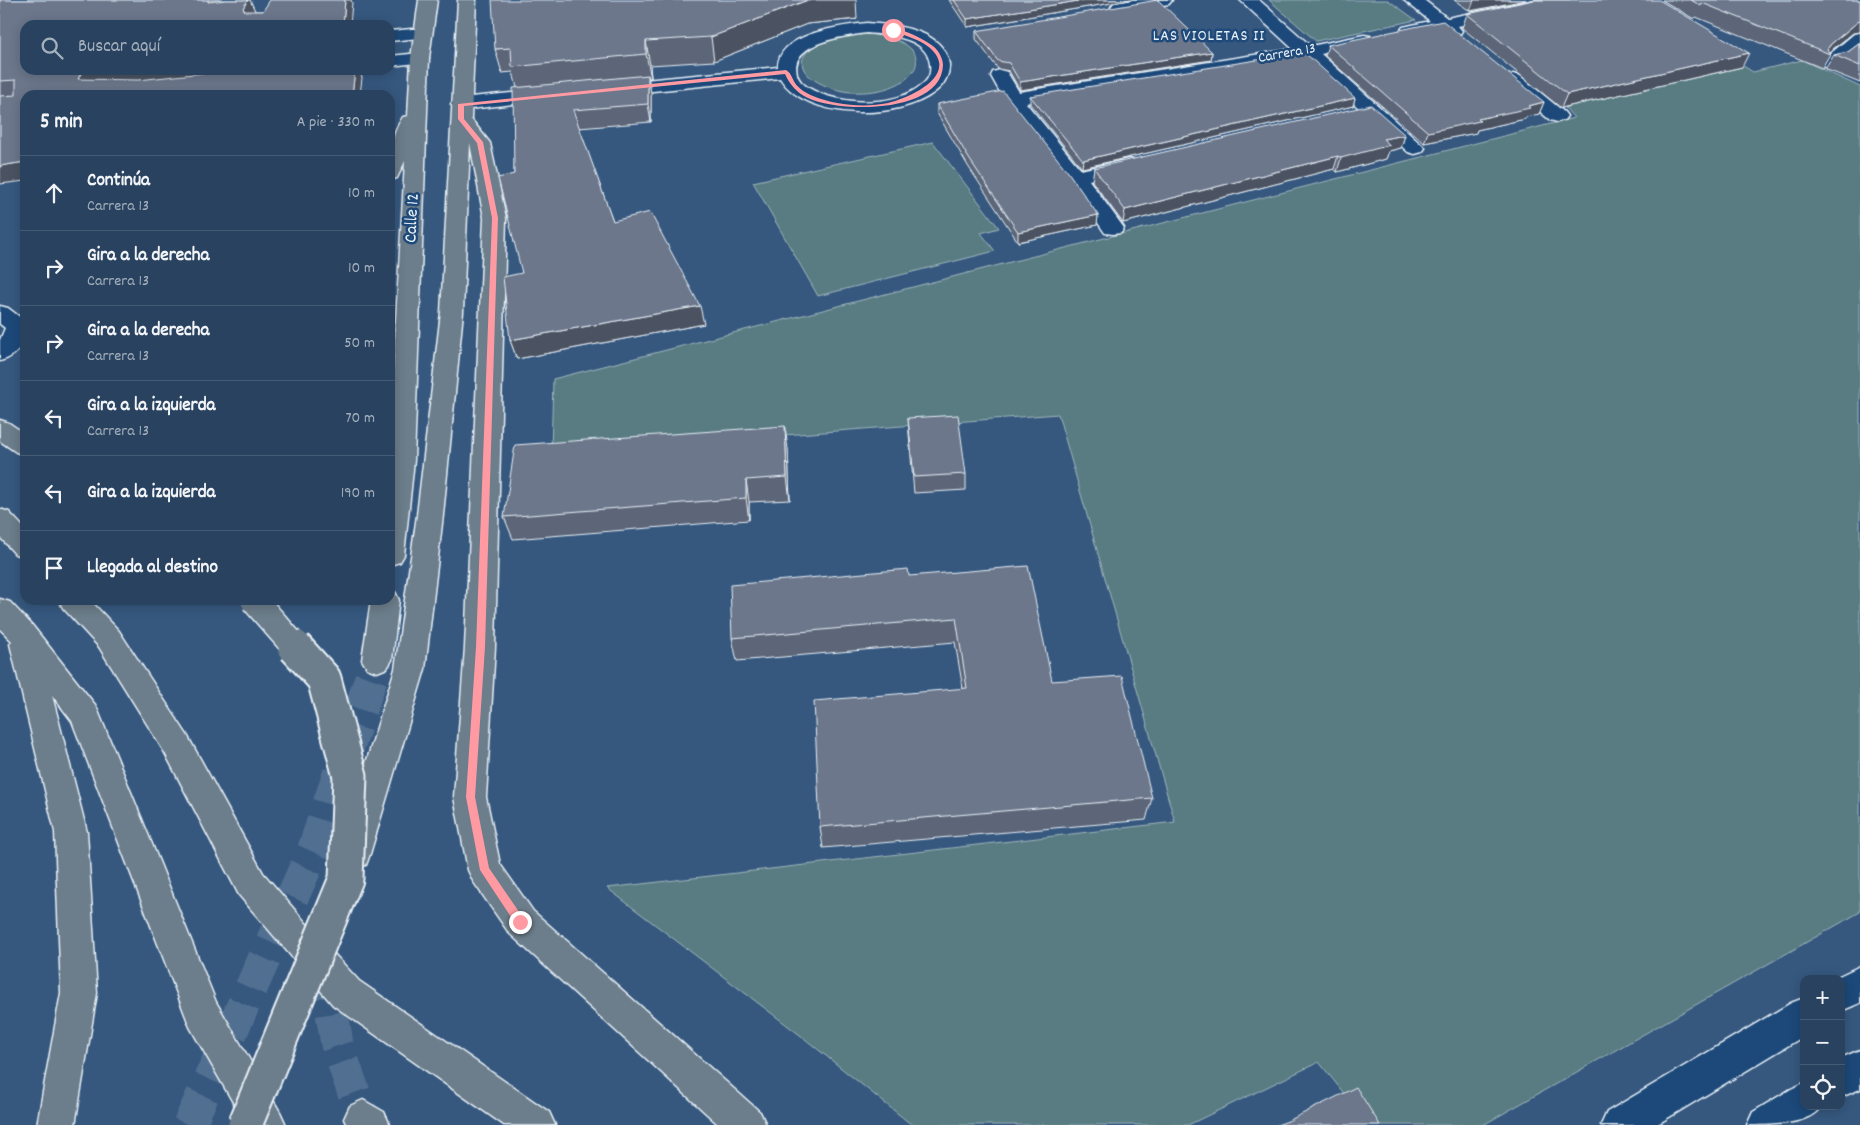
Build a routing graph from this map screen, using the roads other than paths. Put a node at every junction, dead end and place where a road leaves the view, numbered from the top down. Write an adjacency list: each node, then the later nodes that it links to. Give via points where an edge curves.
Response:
1 (428, 0): 9 (main road, Calle 12)
2 (467, 0): 24 (main road)
3 (1163, 0): 7 (street)
4 (1249, 0): 13 (street)
5 (1413, 0): 8 (street)
6 (1560, 0): 8 (street, Carrera 13)
7 (1106, 10)
8 (1444, 24): 12 (street); 13 (street, Carrera 13)
9 (423, 33): 10 (street); 14 (main road, Calle 12)
10 (395, 36)
11 (1860, 38): 16 (street)
12 (1467, 42)
13 (1307, 52): 23 (street, Carrera 13); 26 (street, via 1362,112)
14 (420, 58): 15 (street); 22 (main road, Calle 12)
15 (395, 60)
16 (1830, 63)
17 (1497, 67): 25 (street)
18 (786, 72): 18 (street, via 793,86 809,97 860,107 888,105 931,87 940,73 941,60 932,47 893,30 842,30 818,36 800,46 788,58); 20 (street)
19 (1000, 76): 23 (street)
20 (599, 91)
21 (569, 94): 24 (street)
22 (419, 96): 27 (main road); 35 (main road, Calle 12, via 401,460)
23 (1013, 99): 29 (street)
24 (461, 112): 43 (main road, bridge, via 452,312 410,669); 54 (main road, via 480,142 495,218 480,647 470,797 485,870 520,922)
25 (1557, 116)
26 (1415, 148)
27 (395, 161)
28 (1143, 162): 29 (street)
29 (1076, 177): 30 (street)
30 (1113, 228)
31 (0, 313): 32 (street, via 17,326 16,336)
32 (0, 352)
33 (0, 429): 34 (main road)
34 (20, 443)
35 (395, 512)
36 (0, 519): 37 (main road)
37 (20, 541)
38 (78, 605): 53 (main road, via 109,639 176,744 252,884 299,941 346,993)
39 (258, 605): 43 (main road, bridge, via 324,679 350,776)
40 (384, 605): 42 (main road)
41 (11, 621): 50 (main road, via 71,832 79,993); 52 (main road, via 85,715 203,1014)
42 (377, 660)
43 (346, 879): 51 (main road, bridge)
44 (1860, 983): 45 (street)
45 (1845, 992)
46 (1800, 1018): 55 (street)
47 (1860, 1068): 48 (street)
48 (1845, 1077)
49 (1800, 1104): 56 (street)
50 (56, 1125)
51 (245, 1125)
52 (267, 1125)
53 (536, 1125)
54 (747, 1125)
55 (1620, 1125)
56 (1766, 1125)

